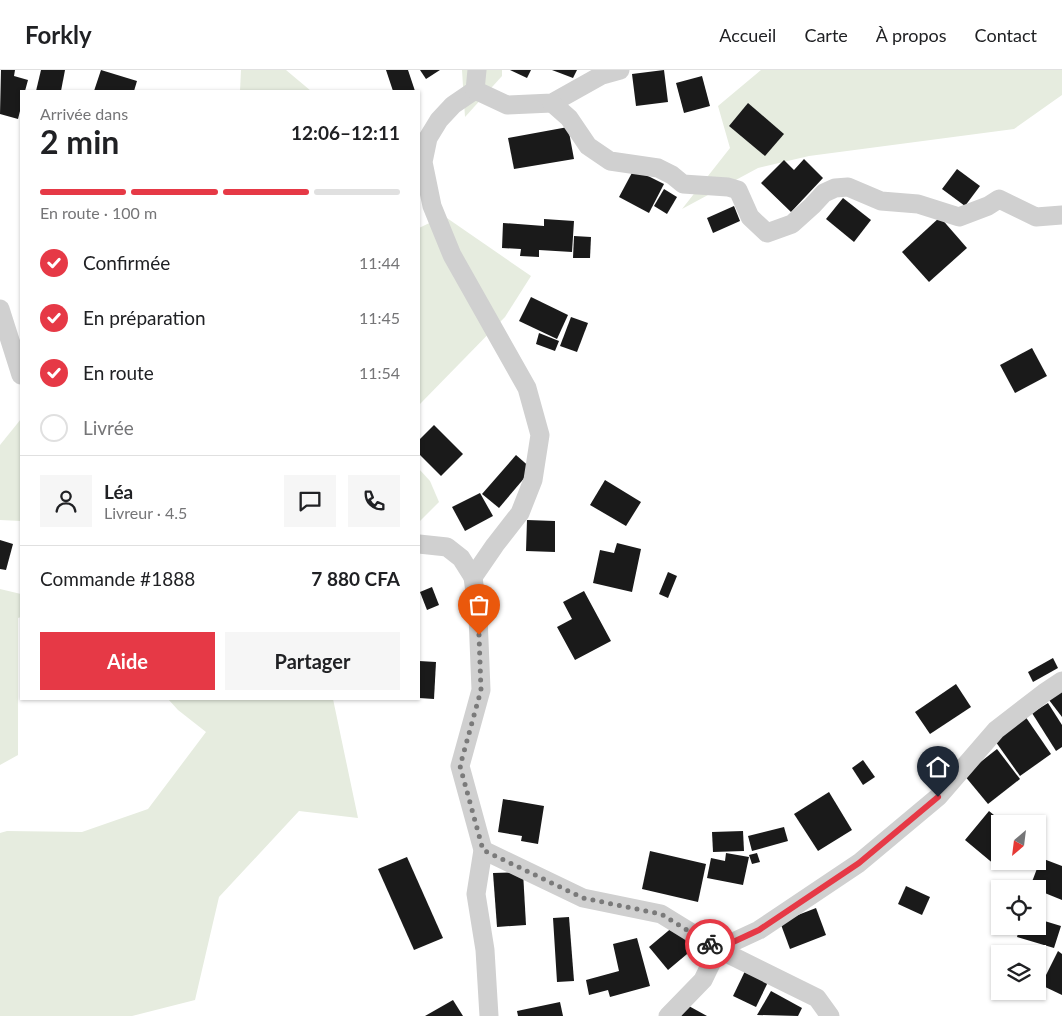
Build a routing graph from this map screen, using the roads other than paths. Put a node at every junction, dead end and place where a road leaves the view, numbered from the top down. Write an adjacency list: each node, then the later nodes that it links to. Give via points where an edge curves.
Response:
1 (477, 70): 3 (street)
2 (620, 70): 4 (street, via 602,75)
3 (475, 90): 4 (street, via 507,105); 9 (street, via 453,105 439,120 428,138 423,162 432,206 452,255 528,388 540,435 533,480 520,513)
4 (552, 103): 5 (street, via 569,118 588,146 610,161 658,168 683,184 738,190 750,217 767,233 792,224 824,193 848,187 881,202 918,204 959,217 999,199 1036,217)
5 (1062, 214)
6 (0, 309): 7 (street)
7 (20, 372)
8 (420, 544): 9 (street, via 447,547 461,558)
9 (474, 577): 11 (street, via 481,690 460,766)
10 (1062, 680): 12 (street, via 996,730 938,797 859,863 759,930)
11 (483, 850): 12 (street, via 583,898 661,914); 13 (street, via 476,894 485,950)
12 (718, 949): 14 (street, via 703,980); 15 (street, via 817,998)
13 (489, 1016)
14 (668, 1016)
15 (830, 1016)

